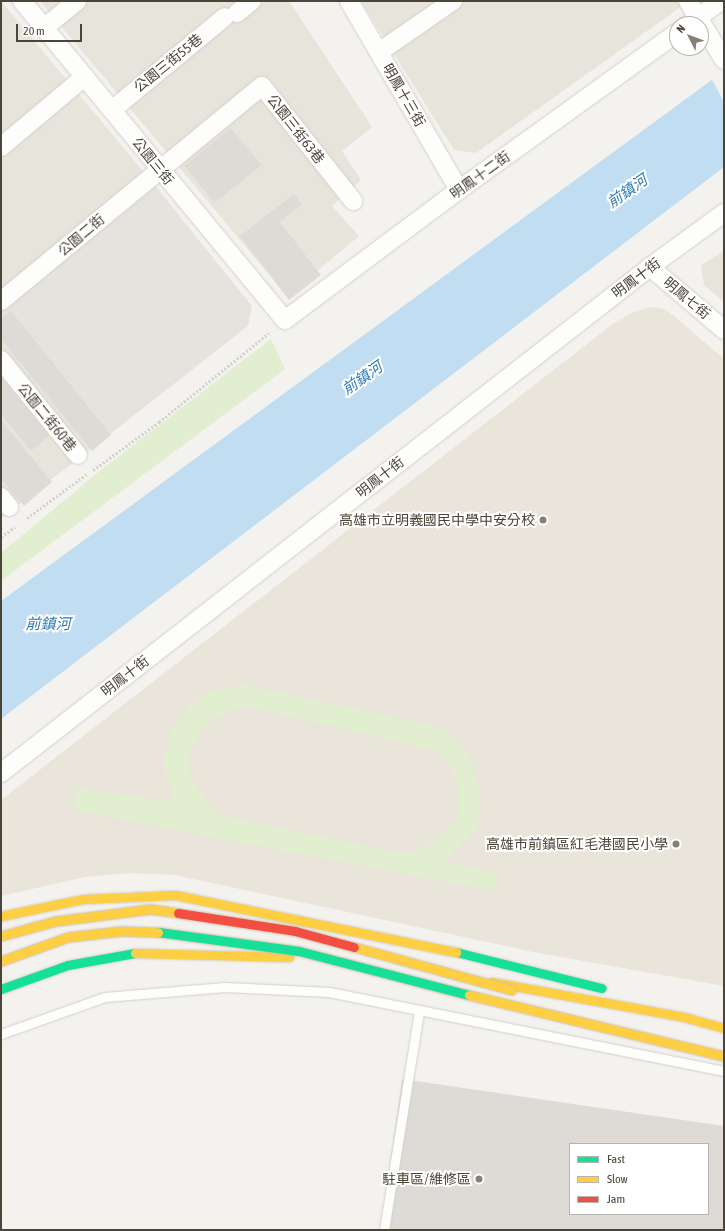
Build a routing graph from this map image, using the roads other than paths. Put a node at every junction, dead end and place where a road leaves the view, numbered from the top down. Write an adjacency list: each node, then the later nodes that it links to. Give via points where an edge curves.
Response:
1 (22, 1): 10 (street, 公園三街)
2 (77, 1): 10 (street)
3 (252, 1): 16 (street, 公園三街55巷)
4 (349, 1): 13 (street, 明鳳十三街)
5 (453, 1): 13 (street)
6 (688, 1): 8 (street)
7 (721, 1): 9 (street)
8 (692, 16)
9 (701, 16)
10 (44, 28): 15 (street, 公園三街)
11 (669, 39): 19 (street, 明鳳十二街)
12 (709, 40): 14 (street)
13 (379, 52): 19 (street, 明鳳十三街)
14 (721, 55)
15 (84, 77): 16 (street, 公園三街); 17 (street)
16 (112, 110): 18 (street, 公園三街)
17 (1, 147)
18 (160, 170): 20 (street, 公園三街63巷, via 262,86); 23 (street, 公園二街); 24 (street, 公園三街)
19 (459, 190): 24 (street, 明鳳十二街)
20 (353, 201)
21 (724, 213): 22 (street, 明鳳十街)
22 (650, 267): 25 (street, 明鳳七街); 28 (street, 明鳳十街)
23 (1, 301)
24 (285, 320)
25 (724, 330)
26 (1, 360): 27 (street, 公園二街60巷)
27 (78, 456)
28 (1, 773)
29 (1, 916): 33 (main road, via 83,899 175,895 413,941)
30 (1, 936): 37 (main road, bridge, via 56,921 150,909 294,931)
31 (1, 961): 40 (main road, bridge, via 68,937 121,931 170,932 299,951 533,1011)
32 (1, 990): 38 (main road, via 68,965 134,954 342,958 514,985 684,1017)
33 (613, 990)
34 (667, 1004): 36 (main road)
35 (419, 1012): 39 (lane, via 329,992 225,987 105,998); 41 (lane); 42 (lane)
36 (703, 1012)
37 (610, 1014)
38 (724, 1028)
39 (1, 1034)
40 (724, 1056)
41 (724, 1072)
42 (384, 1230)

